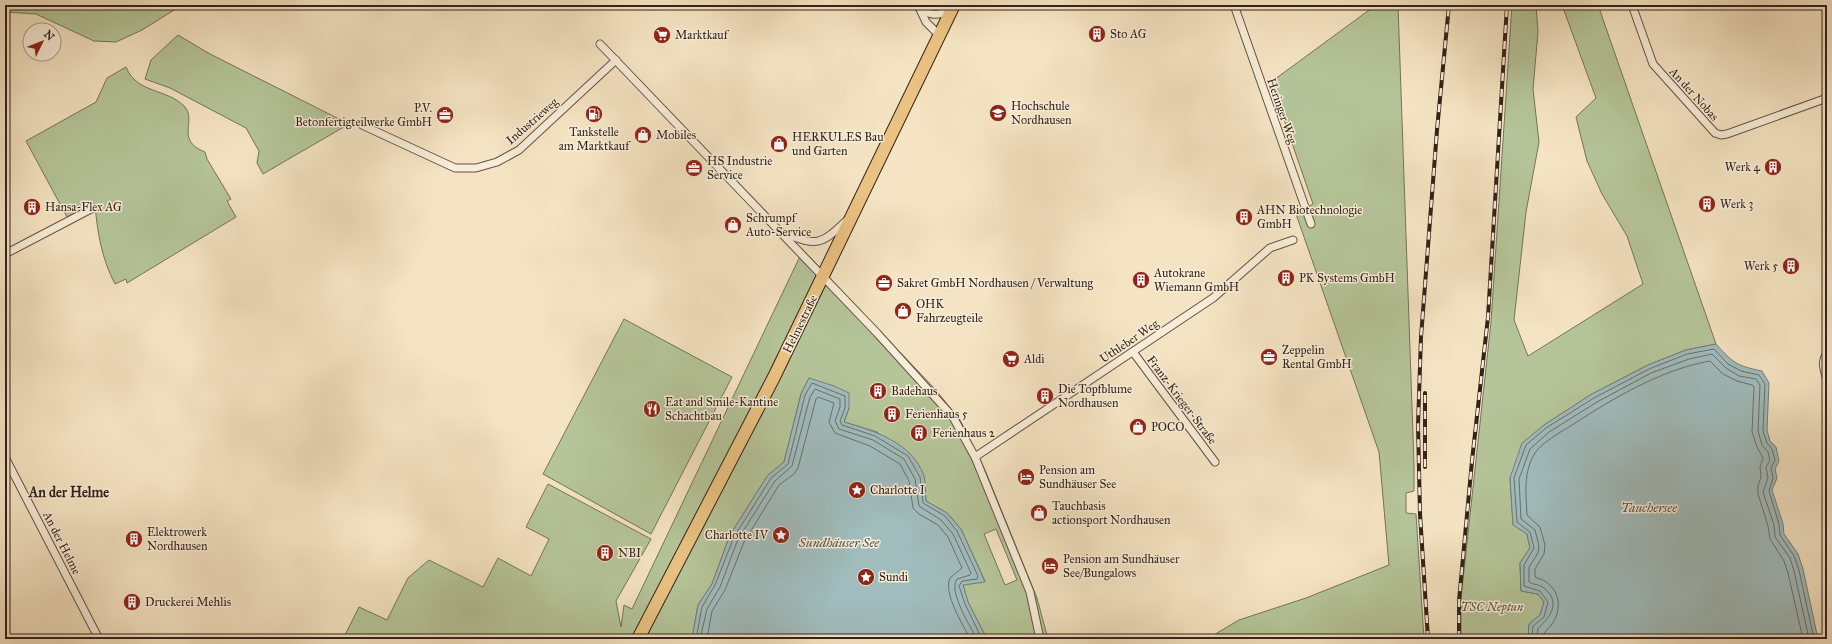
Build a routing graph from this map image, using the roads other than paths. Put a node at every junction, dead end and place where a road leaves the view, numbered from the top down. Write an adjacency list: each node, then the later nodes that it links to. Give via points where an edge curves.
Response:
1 (1234, 5): 12 (street, Heringer Weg)
2 (1632, 5): 8 (street, An der Nobas, via 1653,64 1715,133 1727,134)
3 (918, 6): 4 (street, via 934,15 945,13); 5 (street, via 926,22)
4 (953, 7): 5 (main road, Helmestraße)
5 (940, 36): 11 (main road, Helmestraße)
6 (600, 44): 7 (street)
7 (616, 60): 9 (street, Industrieweg, via 519,150 497,162 476,168 455,168); 13 (street)
8 (1827, 98)
9 (362, 125)
10 (92, 208): 15 (street)
11 (851, 217): 13 (street, via 823,241 805,241); 16 (main road, Helmestraße)
12 (1311, 224)
13 (781, 233): 16 (street)
14 (1293, 240): 17 (street, Uthleber Weg, via 1270,248 1213,298)
15 (5, 254)
16 (823, 277): 21 (street, via 953,417); 24 (main road, Helmestraße, via 774,378)
17 (1133, 352): 21 (street, Uthleber Weg); 22 (street, Franz-Krieger-Straße)
18 (1827, 354): 19 (street, via 1823,364)
19 (1827, 381)
20 (5, 457): 23 (street, An der Helme)
21 (975, 457): 25 (street, via 1030,592)
22 (1215, 462)
23 (99, 639)
24 (638, 639)
25 (1040, 639)

